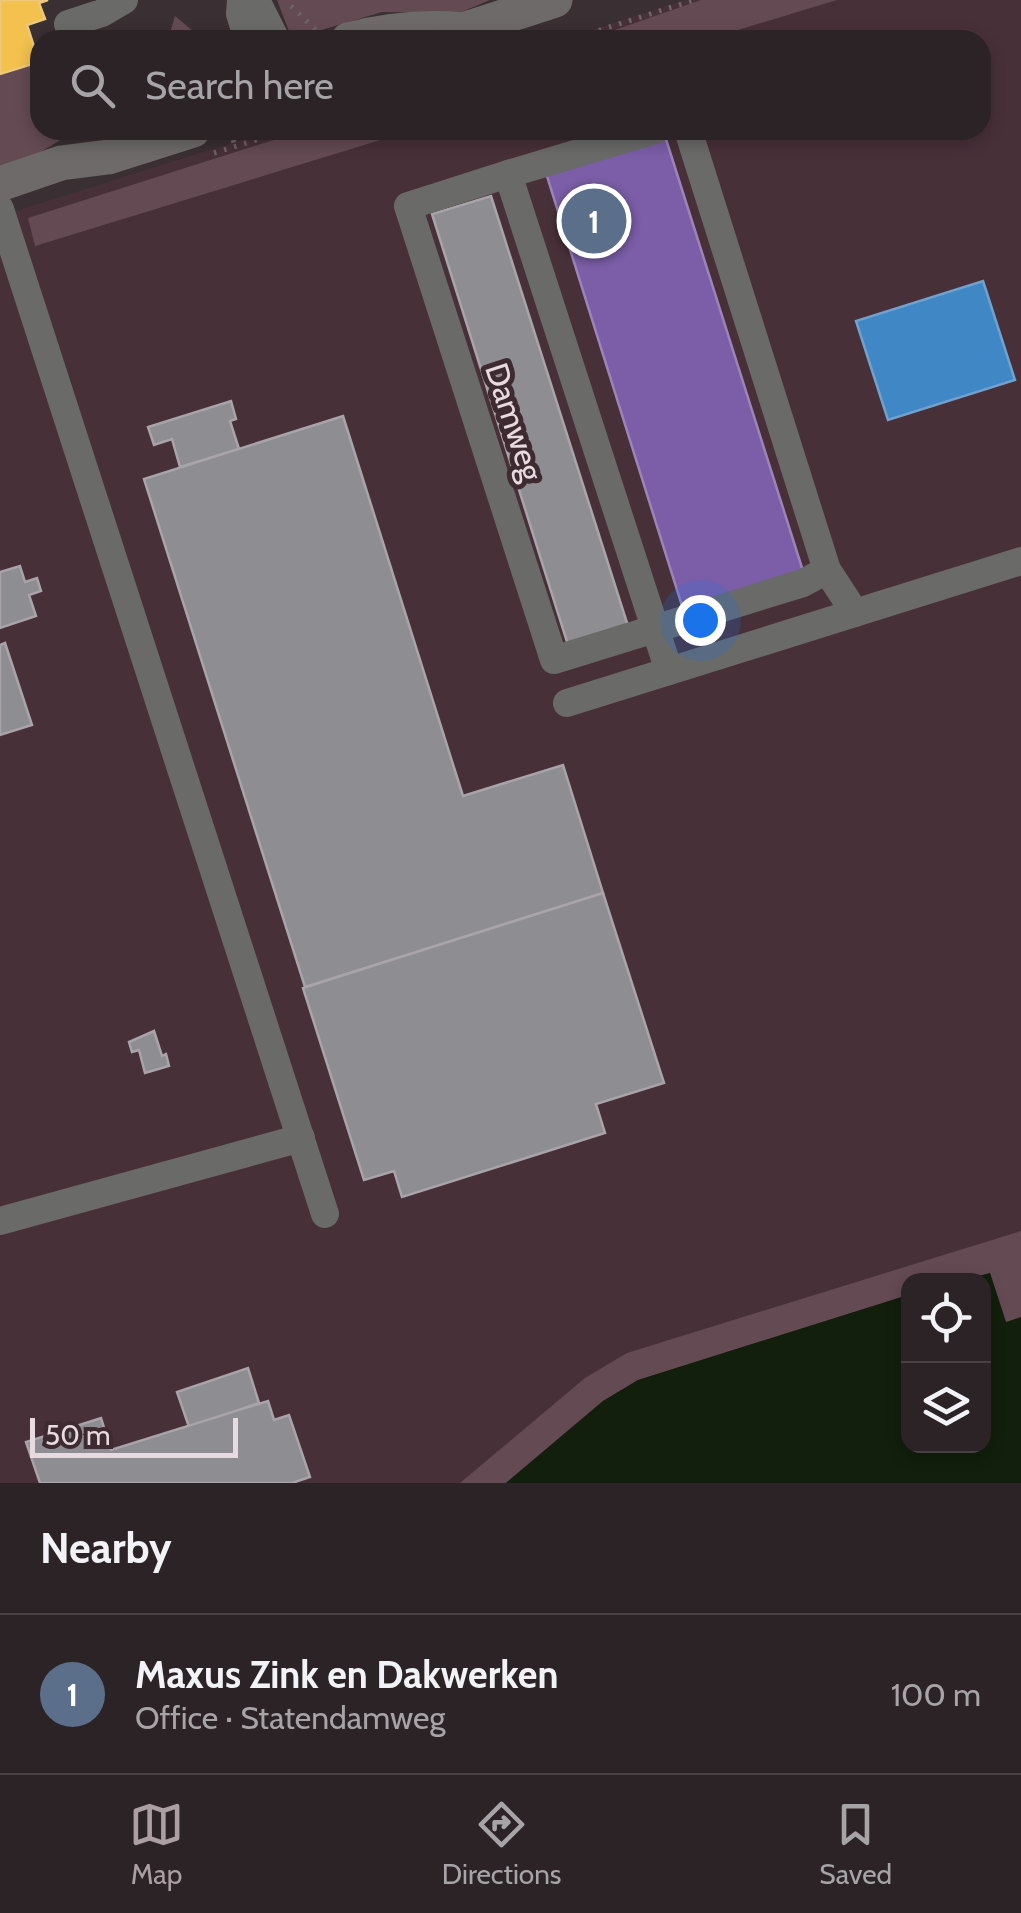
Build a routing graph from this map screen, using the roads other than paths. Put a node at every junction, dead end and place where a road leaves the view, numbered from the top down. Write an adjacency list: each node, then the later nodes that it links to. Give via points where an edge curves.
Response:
1 (124, 0): 5 (street)
2 (241, 0): 6 (street)
3 (256, 0): 7 (street)
4 (555, 0): 10 (main road)
5 (68, 24)
6 (245, 30)
7 (271, 30)
8 (392, 30): 9 (main road)
9 (440, 30)
10 (471, 30)
11 (85, 140): 15 (main road)
12 (162, 140): 15 (main road)
13 (622, 140): 16 (street, Damweg)
14 (691, 140): 20 (street)
15 (61, 163): 17 (main road)
16 (508, 174): 22 (street); 22 (street, Damweg, via 408,206 554,660)
17 (0, 184)
18 (0, 209): 25 (street)
19 (1021, 561): 21 (street)
20 (827, 570): 21 (street); 22 (street, Damweg)
21 (855, 613): 23 (street)
22 (655, 629): 23 (street)
23 (669, 671): 24 (street)
24 (567, 703)
25 (300, 1138): 26 (street); 27 (street)
26 (325, 1214)
27 (0, 1220)

